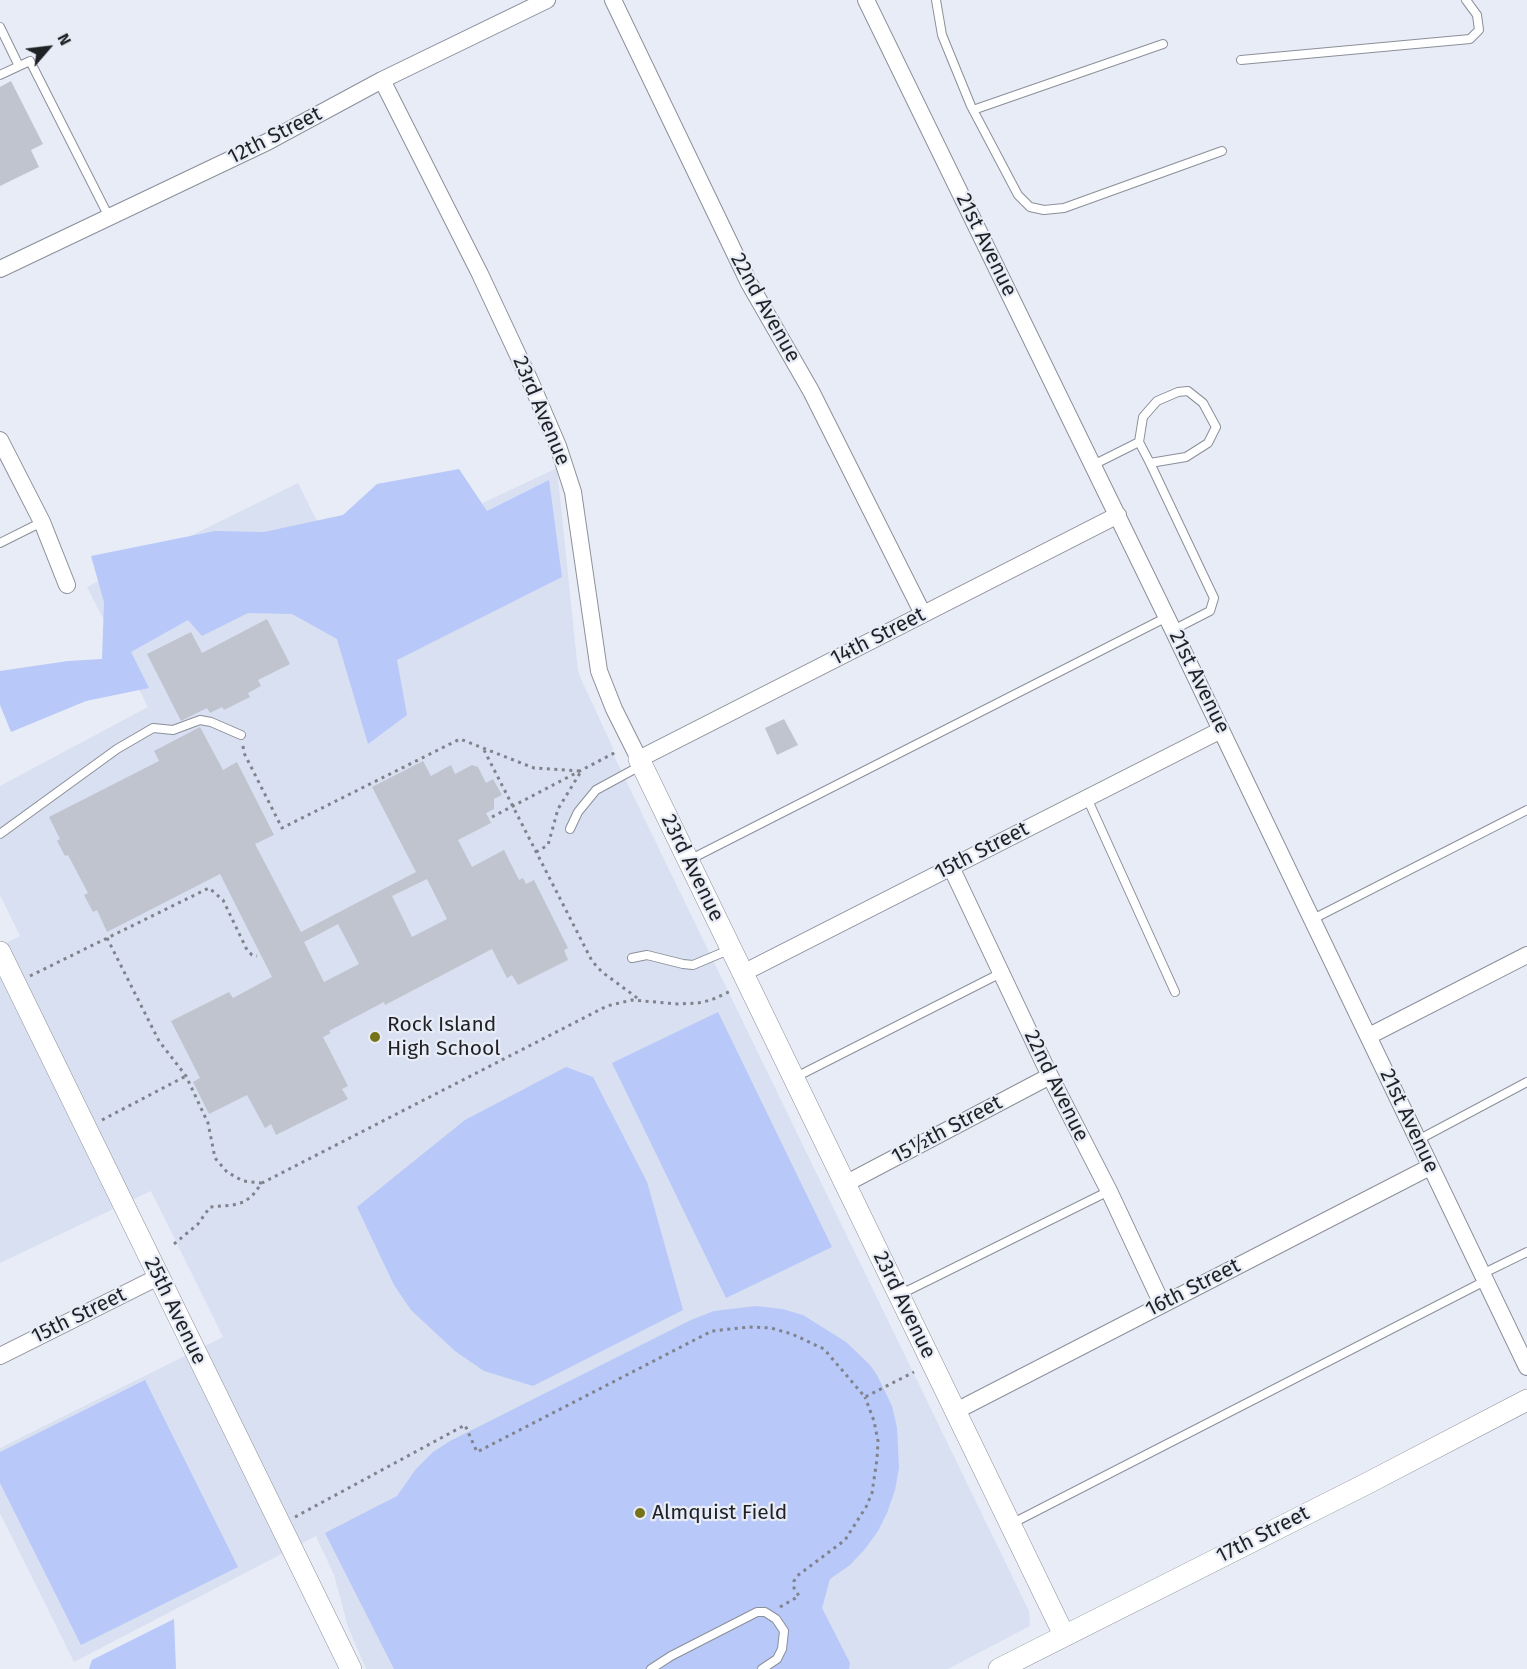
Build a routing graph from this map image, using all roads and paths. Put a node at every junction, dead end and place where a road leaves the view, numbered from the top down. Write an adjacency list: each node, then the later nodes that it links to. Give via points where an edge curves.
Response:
1 (547, 0): 11 (street, 12th Street)
2 (613, 0): 24 (street, 22nd Avenue, via 749,284 811,391)
3 (866, 0): 19 (street, 21st Avenue)
4 (936, 0): 12 (lane, via 942,35)
5 (1466, 0): 8 (lane, via 1477,15 1479,30 1470,39)
6 (0, 27): 9 (lane)
7 (1163, 44): 12 (lane)
8 (1241, 60)
9 (19, 66): 10 (lane); 14 (lane, via 30,61)
10 (0, 75)
11 (382, 80): 14 (street, 12th Street, via 267,142); 30 (street, 23rd Avenue, via 480,274 558,446 573,492 599,671)
12 (973, 110): 13 (lane, via 1018,195 1030,207 1044,210 1064,208)
13 (1222, 151)
14 (109, 217): 15 (street, 12th Street)
15 (0, 269)
16 (0, 440): 21 (street)
17 (1139, 442): 18 (lane); 18 (lane, via 1143,417 1157,400 1178,392 1188,391 1203,403 1216,427 1208,443 1186,457); 19 (lane)
18 (1150, 463): 25 (lane, via 1214,598 1210,610)
19 (1093, 465): 20 (street, 21st Avenue)
20 (1118, 515): 24 (street, 14th Street); 25 (street, 21st Avenue)
21 (42, 522): 22 (lane); 23 (street)
22 (0, 543)
23 (67, 585)
24 (923, 614): 30 (street, 14th Street)
25 (1170, 623): 26 (street, 21st Avenue); 39 (lane)
26 (1221, 730): 32 (street, 15th Street); 41 (street, 21st Avenue)
27 (241, 735): 28 (path, via 244,753 282,828 460,739); 37 (lane, via 200,720 173,730 153,728)
28 (483, 748): 31 (path, via 534,768); 33 (path)
29 (618, 752): 31 (path)
30 (641, 762): 36 (lane, via 596,790); 39 (street, 23rd Avenue)
31 (581, 771): 33 (path); 38 (path, via 558,809 548,845)
32 (1087, 798): 40 (street, 15th Street); 51 (lane)
33 (513, 807): 35 (path); 38 (path)
34 (1527, 810): 41 (lane)
35 (492, 817)
36 (570, 829)
37 (0, 834)
38 (536, 852): 52 (path, via 592,961)
39 (688, 860): 43 (street, 23rd Avenue)
40 (951, 867): 48 (street, 22nd Avenue); 50 (street, 15th Street)
41 (1312, 919): 53 (street, 21st Avenue)
42 (107, 938): 46 (path, via 209,888 223,900 247,950); 49 (path); 54 (path, via 159,1041)
43 (731, 949): 47 (lane, via 693,965 646,955); 50 (street, 23rd Avenue)
44 (0, 952): 49 (street, 25th Avenue)
45 (1527, 955): 53 (street)
46 (257, 956)
47 (632, 958)
48 (1001, 973): 55 (street, 22nd Avenue); 56 (lane)
49 (15, 982): 58 (street, 25th Avenue)
50 (738, 982): 52 (path, via 711,1000 698,1003); 56 (street, 23rd Avenue)
51 (1175, 992)
52 (640, 1000): 61 (path, via 607,1006)
53 (1369, 1036): 59 (street, 21st Avenue)
54 (186, 1076): 58 (path); 61 (path, via 208,1123 215,1158 227,1172 243,1181)
55 (1050, 1076): 62 (street, 15½th Street); 63 (street, 22nd Avenue)
56 (794, 1078): 62 (street, 23rd Avenue)
57 (1527, 1082): 59 (lane)
58 (87, 1129): 66 (street, 25th Avenue)
59 (1418, 1140): 60 (street, 21st Avenue)
60 (1430, 1167): 67 (street, 21st Avenue); 69 (street, 16th Street)
61 (262, 1182): 64 (path, via 244,1202 210,1207 198,1224)
62 (845, 1184): 68 (street, 23rd Avenue)
63 (1109, 1191): 68 (lane); 69 (street, 22nd Avenue)
64 (174, 1244)
65 (1527, 1252): 67 (lane)
66 (158, 1277): 70 (street, 15th Street); 77 (street, 25th Avenue)
67 (1484, 1278): 71 (street, 21st Avenue); 76 (lane)
68 (899, 1295): 75 (street, 23rd Avenue)
69 (1162, 1304): 75 (street, 16th Street)
70 (0, 1356)
71 (1527, 1367)
72 (914, 1372): 73 (path)
73 (865, 1397): 77 (path, via 824,1349 792,1334 749,1327 712,1331 477,1452 465,1425); 78 (path, via 878,1442 872,1493 845,1540 797,1576 794,1581 799,1596)
74 (1527, 1400): 79 (street, 17th Street)
75 (956, 1411): 76 (street, 23rd Avenue)
76 (1011, 1524): 79 (street, 23rd Avenue)
77 (280, 1525): 80 (street, 25th Avenue)
78 (783, 1605)
79 (1064, 1635): 83 (street, 17th Street)
80 (351, 1669)
81 (651, 1669): 82 (lane, via 757,1612 765,1612 784,1631 777,1659)
82 (762, 1669)
83 (999, 1669)

